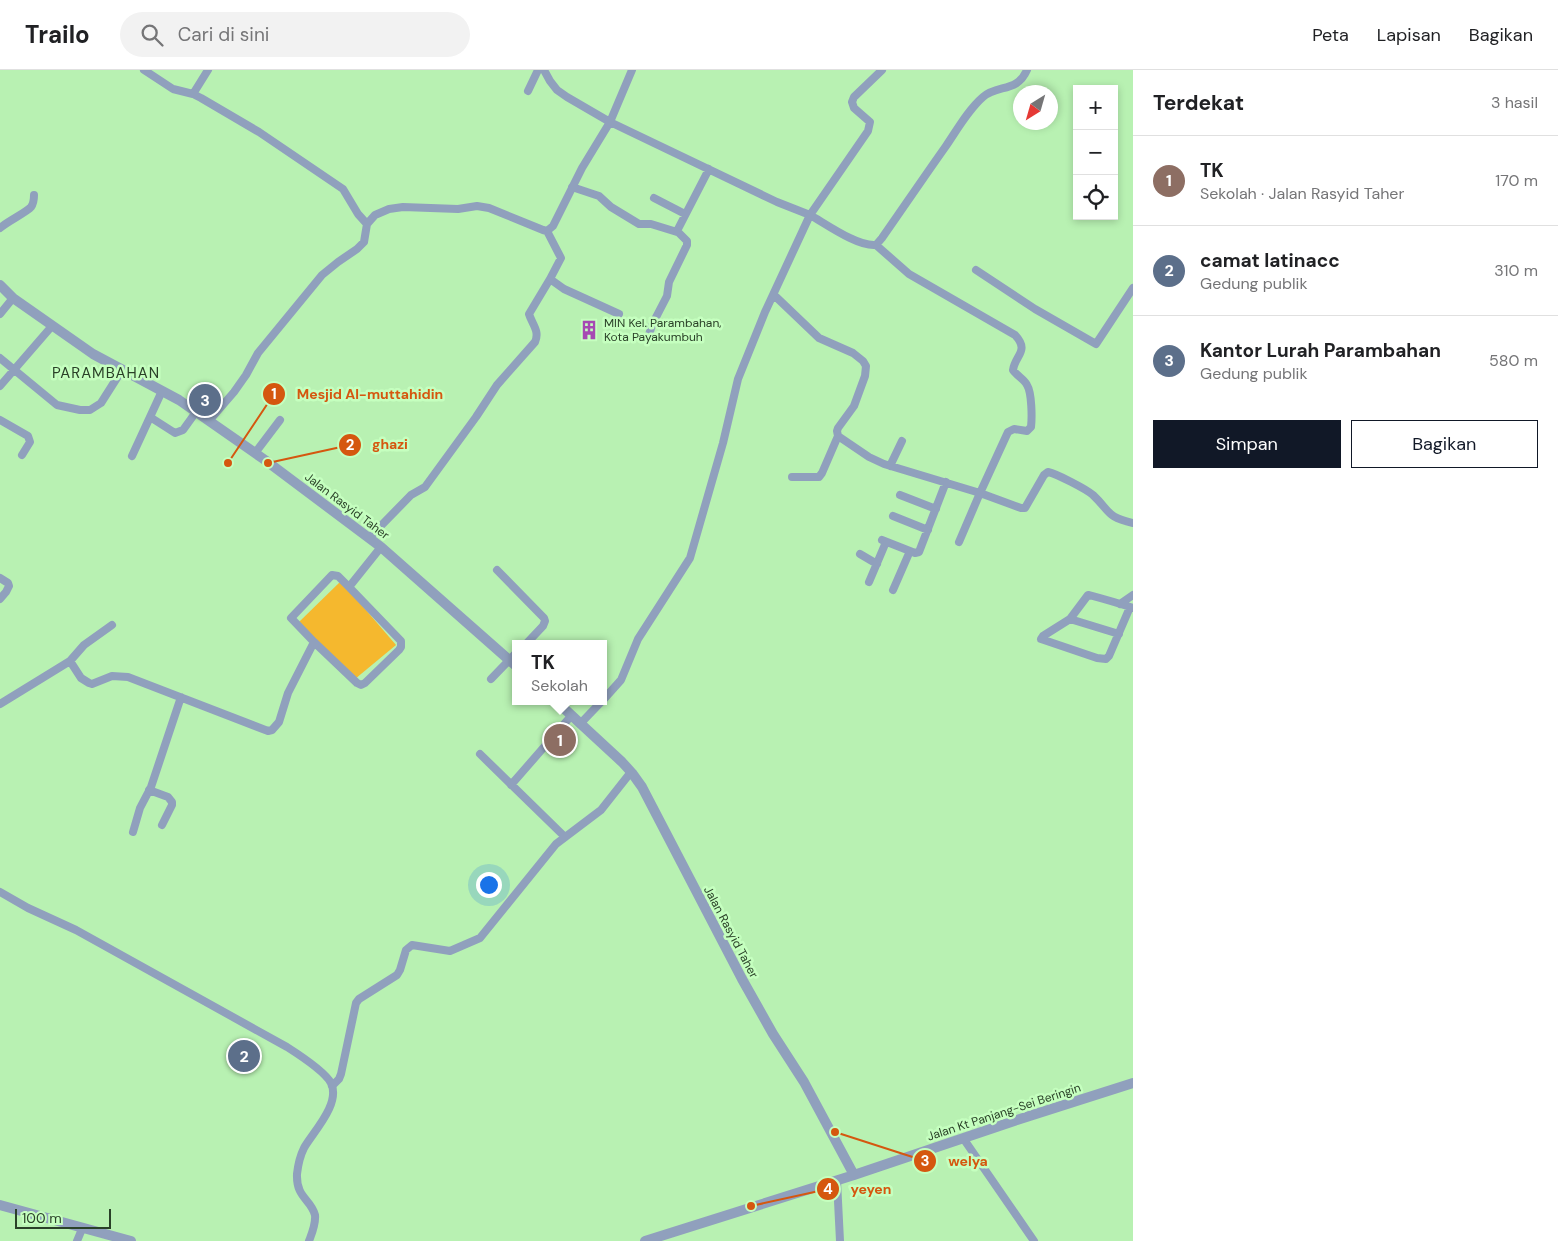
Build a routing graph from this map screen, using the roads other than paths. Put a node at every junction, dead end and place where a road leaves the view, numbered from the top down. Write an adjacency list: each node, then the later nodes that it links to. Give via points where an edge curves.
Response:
1 (144, 70): 9 (street, via 173,89)
2 (208, 70): 9 (street)
3 (538, 70): 8 (street)
4 (544, 70): 10 (street, via 557,90)
5 (632, 70): 10 (street)
6 (882, 70): 16 (street, via 852,102 854,108 870,122 868,131)
7 (1027, 70): 21 (street, via 1020,82 983,97)
8 (528, 90)
9 (193, 94): 17 (street, via 259,132 343,189)
10 (610, 122): 11 (street); 12 (street)
11 (709, 169): 15 (street); 16 (street)
12 (572, 187): 19 (street, via 553,226); 20 (street, via 599,196 640,224 652,224)
13 (34, 195): 18 (street, via 30,208)
14 (654, 198): 15 (street)
15 (685, 214): 20 (street)
16 (810, 215): 21 (street, via 854,239); 26 (street)
17 (367, 224): 19 (street, via 375,215 389,209 463,209 477,206); 42 (street, via 364,242 322,275 258,353 234,392)
18 (0, 228)
19 (547, 230): 23 (street, via 561,258)
20 (677, 232): 31 (street, via 687,245)
21 (876, 244): 51 (street, via 909,274 1015,335 1021,344 1022,350 1013,370 1029,389 1031,427 1027,431 1014,429 1008,432)
22 (976, 270): 25 (street, via 1096,344)
23 (550, 279): 29 (street, via 564,289); 57 (street, via 529,314 537,331 535,342 498,385 425,487 411,494)
24 (0, 285): 27 (street, Jalan Rasyid Taher)
25 (1133, 288)
26 (774, 295): 43 (street, via 819,338 853,353 866,366 854,406 838,428); 81 (street, via 738,379 690,558 638,639 621,680)
27 (13, 298): 28 (street); 30 (street, Jalan Rasyid Taher)
28 (0, 314)
29 (619, 314)
30 (52, 326): 33 (street); 34 (street, Jalan Rasyid Taher)
31 (648, 338)
32 (0, 358): 33 (street)
33 (14, 369): 34 (street, via 56,406 80,410 90,410 101,403); 35 (street)
34 (122, 370): 37 (street, Jalan Rasyid Taher)
35 (3, 376): 36 (street)
36 (0, 386)
37 (162, 391): 38 (street, Jalan Rasyid Taher); 39 (street)
38 (196, 412): 39 (street, via 183,430 175,433); 42 (street, Jalan Rasyid Taher)
39 (150, 418): 47 (street)
40 (0, 420): 46 (street, via 28,436 30,442)
41 (280, 420): 45 (street)
42 (209, 421): 45 (street, Jalan Rasyid Taher)
43 (838, 436): 48 (street, via 869,457); 49 (street, via 819,477)
44 (902, 441): 48 (street)
45 (255, 453): 57 (street, Jalan Rasyid Taher)
46 (22, 455)
47 (132, 456)
48 (890, 466): 50 (street)
49 (792, 477)
50 (946, 482): 51 (street); 53 (street)
51 (980, 493): 55 (street, via 1025,508 1049,472 1090,493 1112,516); 58 (street)
52 (900, 495): 53 (street)
53 (936, 508): 56 (street)
54 (893, 516): 56 (street)
55 (1133, 523)
56 (928, 530): 60 (street, via 919,552)
57 (369, 538): 59 (street, Jalan Rasyid Taher)
58 (960, 542)
59 (381, 547): 66 (street); 77 (street, Jalan Rasyid Taher)
60 (910, 551): 62 (street, via 884,541); 67 (street)
61 (860, 554): 62 (street)
62 (877, 564): 65 (street)
63 (497, 570): 75 (street, via 545,621)
64 (0, 578): 69 (street, via 9,586)
65 (869, 582)
66 (350, 587): 76 (street, via 332,575 291,618); 76 (street, via 401,641 400,648 361,685)
67 (893, 590)
68 (1133, 595): 70 (street)
69 (0, 598)
70 (1120, 604): 71 (street); 72 (street, via 1088,595)
71 (1132, 607): 74 (street)
72 (1070, 619): 74 (street); 74 (street, via 1041,639 1106,659)
73 (112, 625): 78 (street)
74 (1119, 634)
75 (530, 640)
76 (314, 642): 82 (street, via 288,692 279,722 272,730 264,730)
77 (512, 657)
78 (70, 661): 82 (street, via 81,678 92,684 112,676 123,676); 83 (street)
79 (512, 661): 80 (street)
80 (490, 679)
81 (607, 696)
82 (181, 698): 91 (street)
83 (0, 704)
84 (560, 705): 86 (street, Jalan Rasyid Taher)
85 (598, 705): 87 (street)
86 (572, 716): 87 (street, Jalan Rasyid Taher); 90 (street)
87 (580, 724): 89 (street, Jalan Rasyid Taher)
88 (480, 754): 90 (street)
89 (631, 772): 94 (street, via 601,810); 99 (street, Jalan Rasyid Taher, via 642,787 772,1034 804,1082)
90 (511, 785): 94 (street)
91 (149, 790): 92 (street, via 168,797 172,802); 93 (street)
92 (162, 825)
93 (133, 832)
94 (565, 838): 97 (street, via 556,844 477,940 450,951 412,945 406,950 397,975 357,1001 341,1074)
95 (0, 892): 97 (street, via 76,930 287,1047 313,1065)
96 (1133, 1083): 98 (street, Jalan Kt Panjang-Sei Beringin)
97 (332, 1086): 105 (street, via 328,1111 299,1160 298,1187 315,1215)
98 (963, 1138): 99 (street, Jalan Kt Panjang-Sei Beringin); 108 (street)
99 (854, 1175): 100 (street)
100 (837, 1181): 106 (street); 107 (street)
101 (0, 1205): 102 (street)
102 (82, 1228): 103 (street); 104 (street)
103 (77, 1241)
104 (131, 1241)
105 (309, 1241)
106 (645, 1241)
107 (840, 1241)
108 (1034, 1241)

